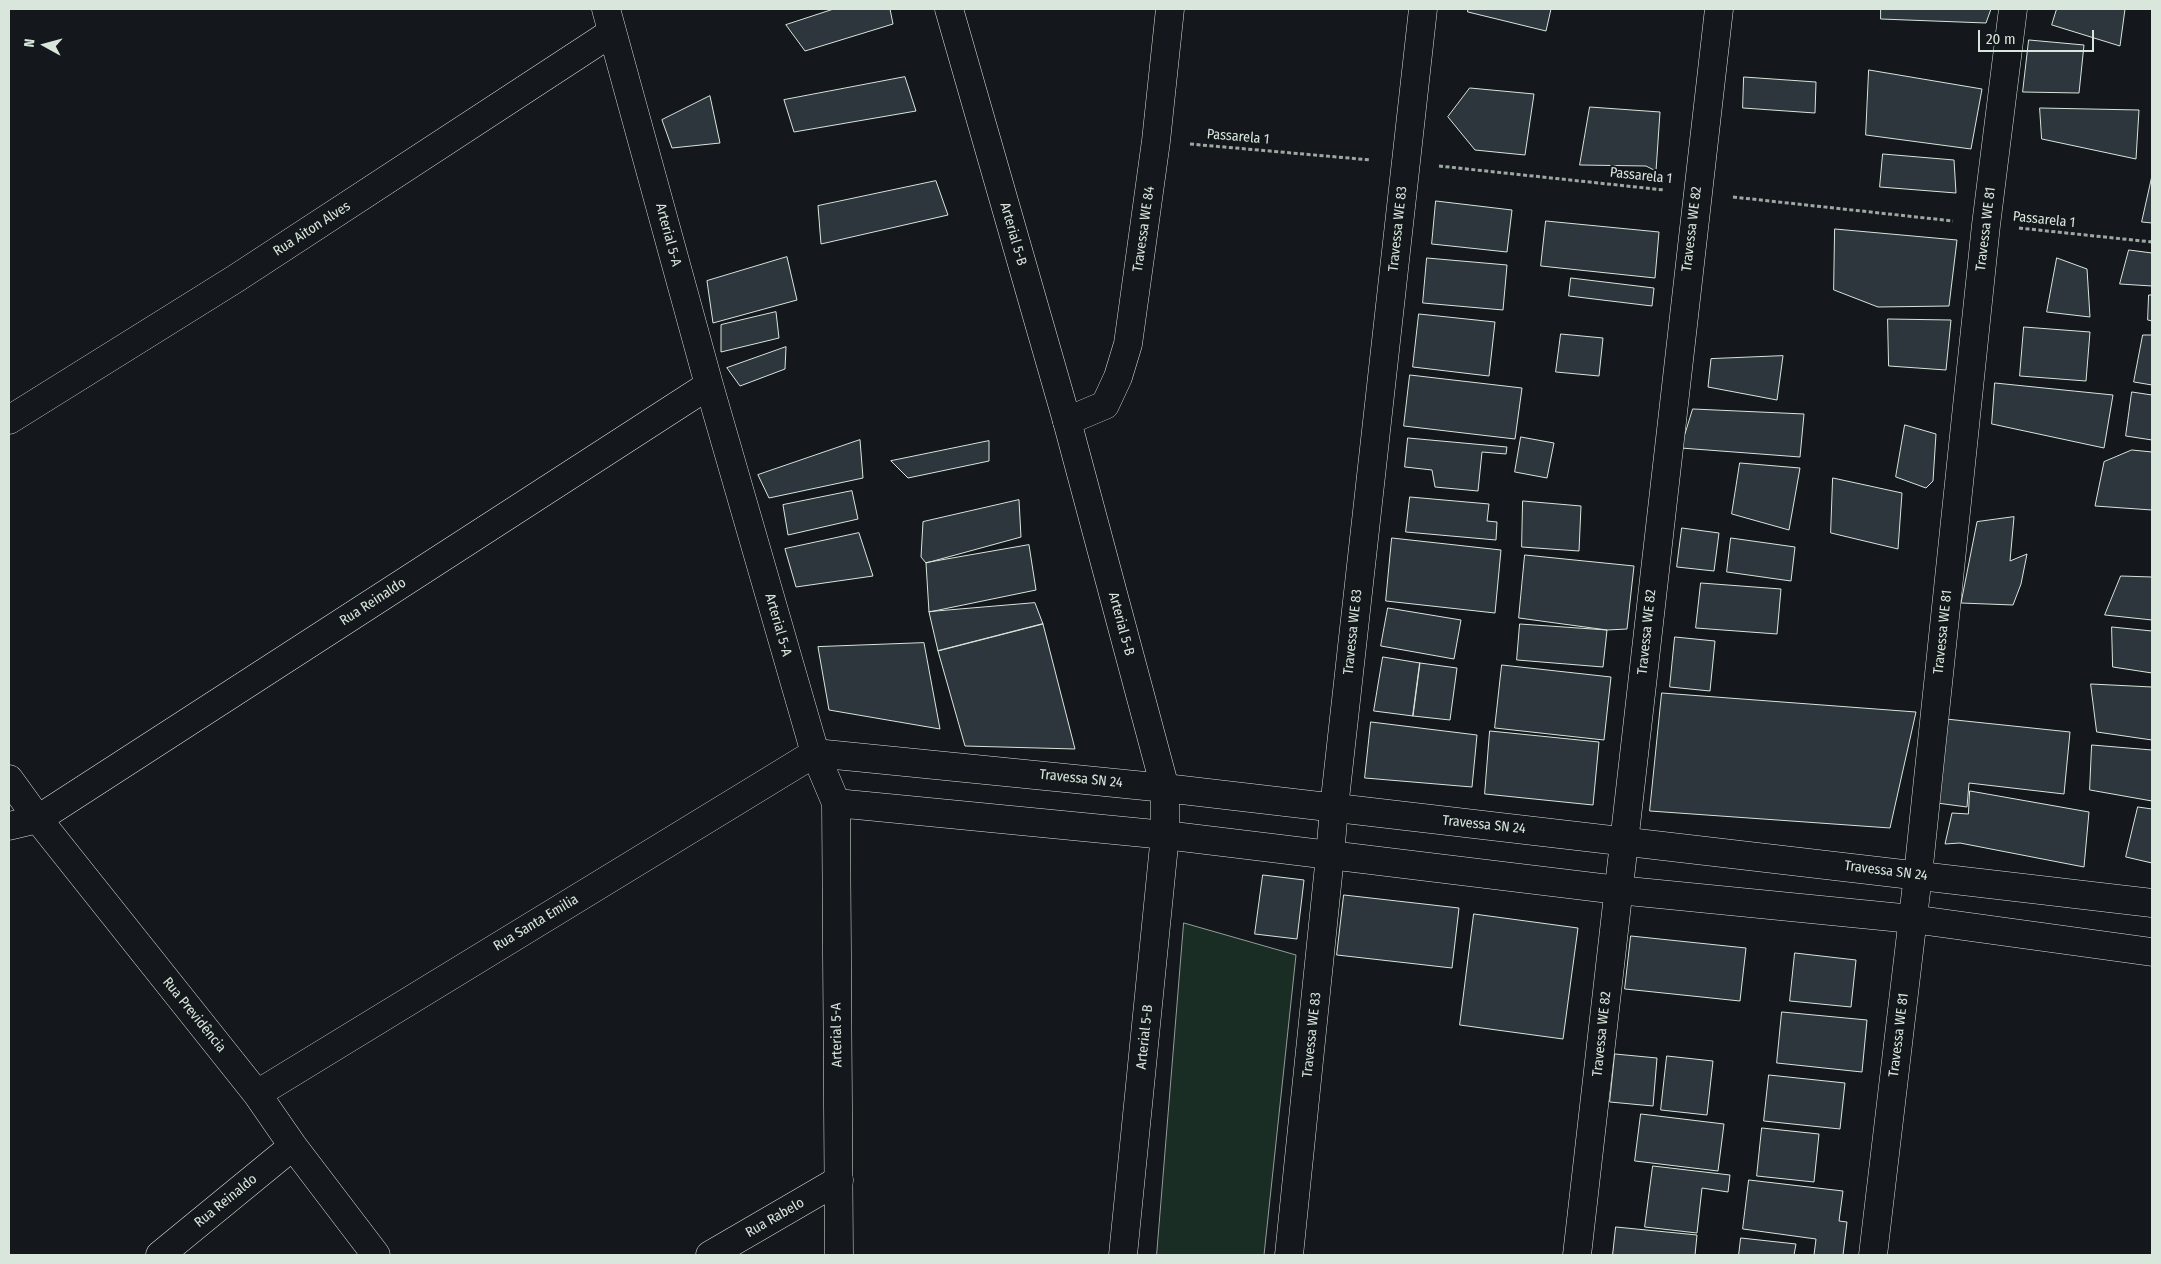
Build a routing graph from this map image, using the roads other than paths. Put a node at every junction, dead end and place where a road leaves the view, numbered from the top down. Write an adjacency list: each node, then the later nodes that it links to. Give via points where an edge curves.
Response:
1 (949, 9): 9 (street, Arterial 5-B)
2 (1170, 9): 9 (street, Travessa WE 84, via 1156,141 1128,344 1118,377 1104,405)
3 (1423, 9): 14 (street, Travessa WE 83)
4 (1719, 9): 18 (street, Travessa WE 82)
5 (2014, 9): 20 (street, Travessa WE 81, via 1986,225)
6 (609, 21): 7 (street, Arterial 5-A); 8 (street, Rua Aiton Alves, via 235,279)
7 (709, 385): 10 (street, Arterial 5-A); 15 (street, Rua Reinaldo)
8 (9, 420)
9 (1067, 421): 12 (street, Arterial 5-B)
10 (815, 753): 12 (street, Travessa SN 24); 13 (street, Arterial 5-A); 25 (street, Rua Santa Emilia)
11 (9, 779): 15 (street, Rua Previdência)
12 (1164, 788): 14 (street, Travessa SN 24); 17 (street, Arterial 5-B)
13 (836, 804): 17 (street); 27 (street, Arterial 5-A)
14 (1334, 808): 18 (street, Travessa SN 24); 19 (street, Travessa WE 83)
15 (38, 819): 16 (street, Rua Reinaldo); 25 (street, Rua Previdência)
16 (9, 826)
17 (1165, 835): 19 (street); 32 (street, Arterial 5-B)
18 (1624, 840): 20 (street, Travessa SN 24); 21 (street, Travessa WE 82)
19 (1330, 856): 21 (street); 33 (street, Travessa WE 83)
20 (1918, 875): 22 (street, Travessa SN 24); 23 (street, Travessa WE 81)
21 (1618, 890): 23 (street); 34 (street, Travessa WE 82)
22 (2152, 903)
23 (1912, 918): 24 (street); 35 (street, Travessa WE 81)
24 (2152, 952)
25 (257, 1094): 26 (street, Rua Previdência)
26 (293, 1146): 28 (street, Rua Reinaldo); 29 (street, Rua Previdência)
27 (840, 1180): 30 (street, Rua Rabelo); 31 (street, Arterial 5-A)
28 (160, 1255)
29 (376, 1255)
30 (710, 1255)
31 (839, 1255)
32 (1123, 1255)
33 (1288, 1255)
34 (1577, 1255)
35 (1873, 1255)

